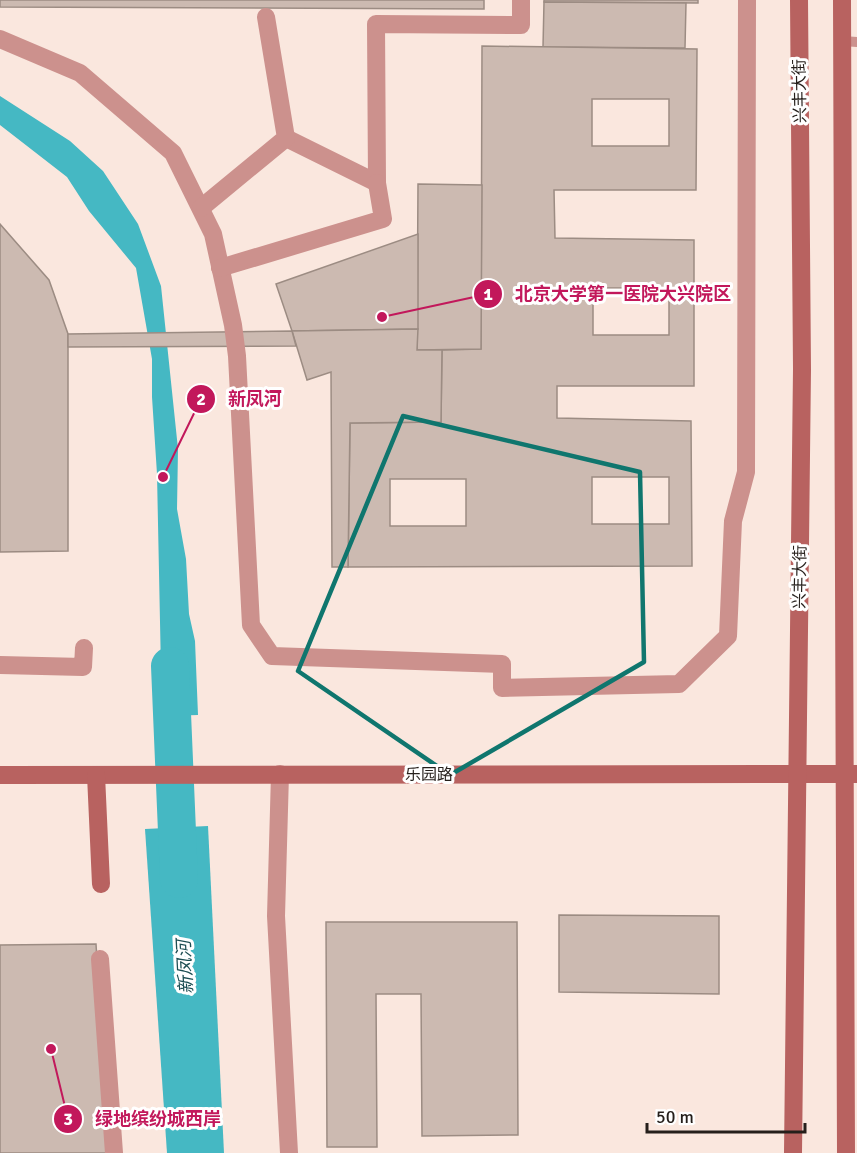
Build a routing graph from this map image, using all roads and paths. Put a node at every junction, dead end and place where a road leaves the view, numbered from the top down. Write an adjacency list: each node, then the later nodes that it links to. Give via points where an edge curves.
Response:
1 (521, 0): 9 (street, via 521,25 376,24)
2 (747, 0): 11 (street, via 746,472 733,520 728,636 679,684 502,688 502,664 272,656 251,625 237,356)
3 (798, 0): 14 (main road, 兴丰大街, via 802,369)
4 (842, 0): 7 (main road)
5 (266, 17): 8 (street)
6 (0, 39): 10 (street, via 81,73 173,153)
7 (850, 41): 16 (main road, via 845,474)
8 (286, 138): 9 (street); 10 (street)
9 (377, 183): 11 (street, via 383,219)
10 (201, 208): 11 (street, via 213,234)
11 (220, 268)
12 (84, 648): 13 (street, via 83,667)
13 (0, 665)
14 (797, 773): 15 (main road, 乐园路); 16 (main road, 乐园路); 23 (main road, 兴丰大街)
15 (280, 774): 18 (main road, 乐园路); 22 (street, via 276,916)
16 (850, 774): 24 (main road)
17 (0, 775): 18 (main road, 乐园路)
18 (96, 775): 19 (main road)
19 (101, 884)
20 (100, 959): 21 (street)
21 (114, 1153)
22 (289, 1153)
23 (793, 1153)
24 (846, 1153)

